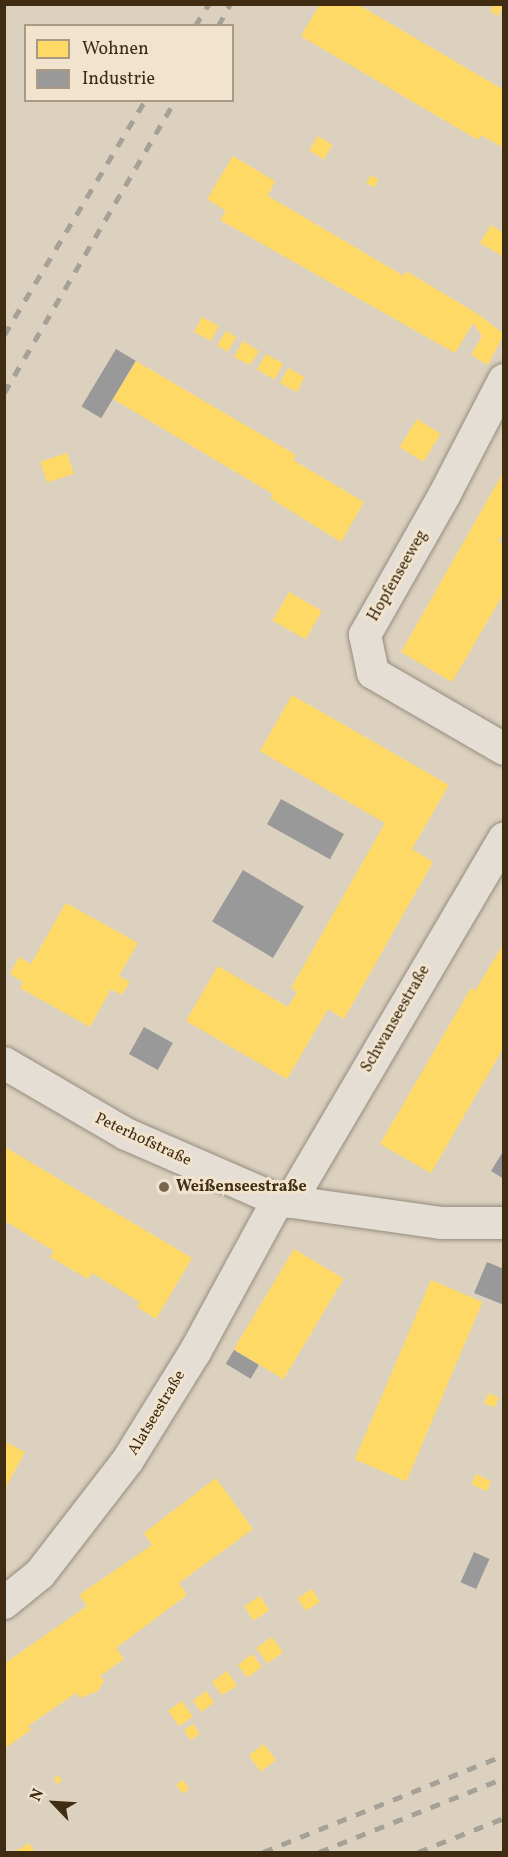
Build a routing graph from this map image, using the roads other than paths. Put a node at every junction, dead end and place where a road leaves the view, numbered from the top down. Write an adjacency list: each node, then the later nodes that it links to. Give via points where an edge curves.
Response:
1 (504, 380): 2 (street, Hopfenseeweg, via 365,635 373,673)
2 (504, 749)
3 (504, 838): 5 (street, Schwanseestraße)
4 (4, 1063): 5 (street, Peterhofstraße, via 126,1134)
5 (284, 1201): 6 (street, Peterhofstraße, via 442,1223); 7 (street, Alatseestraße, via 128,1460 40,1574)
6 (504, 1224)
7 (4, 1603)

